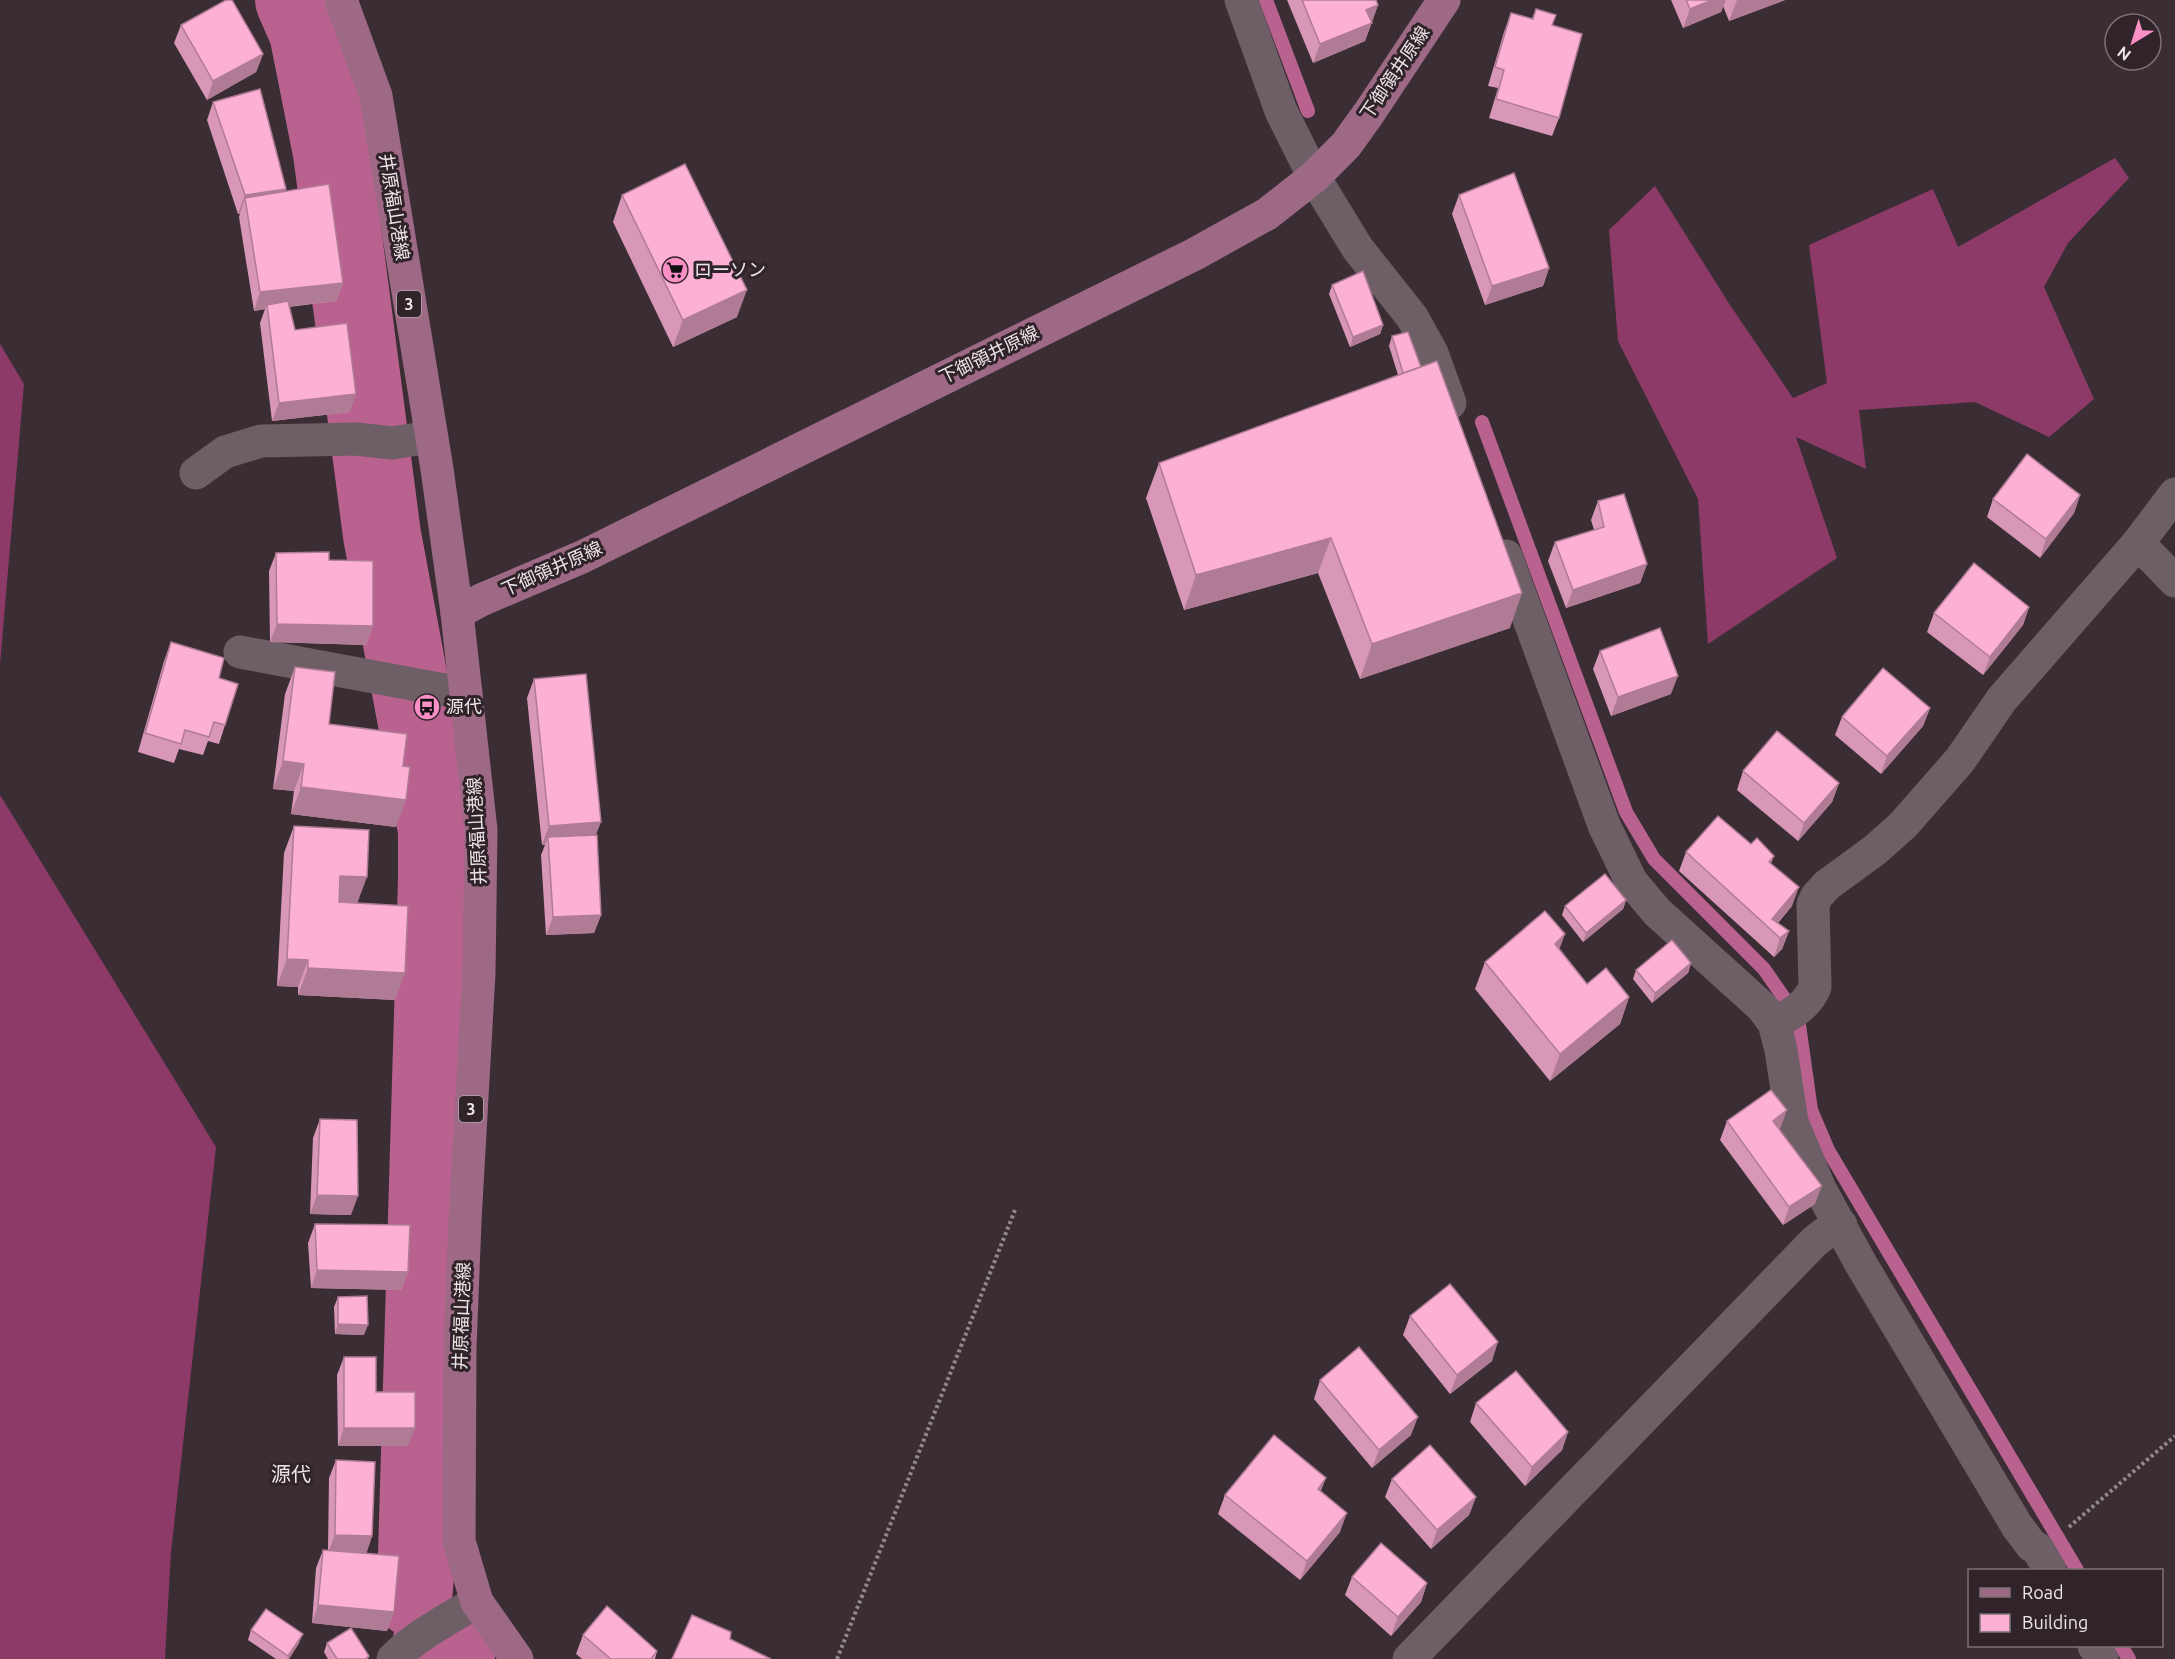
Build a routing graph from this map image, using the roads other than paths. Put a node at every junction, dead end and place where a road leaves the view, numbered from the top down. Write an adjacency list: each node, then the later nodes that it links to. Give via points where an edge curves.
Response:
1 (341, 0): 6 (main road, 井原福山港線 / 3, via 376,96)
2 (1241, 0): 4 (street, via 1281,111)
3 (1444, 0): 4 (main road, 下御領井原線, via 1352,137)
4 (1314, 177): 5 (street, via 1358,249 1412,317 1432,353); 12 (main road, 下御領井原線, via 1267,214 1195,254 582,557)
5 (1460, 432)
6 (430, 437): 7 (street, via 393,443 261,441 225,452); 12 (main road, 井原福山港線 / 3)
7 (196, 473)
8 (2175, 494): 10 (street)
9 (1497, 533): 15 (street, via 1604,825 1631,881 1704,957 1762,1007)
10 (2138, 543): 11 (street); 15 (street, via 2002,699 1960,760 1903,825 1817,896 1813,904 1815,987 1810,998)
11 (2175, 581)
12 (457, 613): 14 (main road, 井原福山港線 / 3)
13 (240, 652): 14 (street)
14 (466, 692): 18 (main road, 井原福山港線 / 3, via 481,830 479,973 460,1348 459,1541)
15 (1786, 1016): 16 (street, via 1781,1050 1792,1122 1820,1189)
16 (1841, 1225): 17 (street, via 2017,1526); 21 (street, via 1814,1242)
17 (2049, 1569)
18 (477, 1602): 19 (street, via 442,1622); 20 (main road, 井原福山港線 / 3)
19 (393, 1659)
20 (517, 1659)
21 (1409, 1659)

